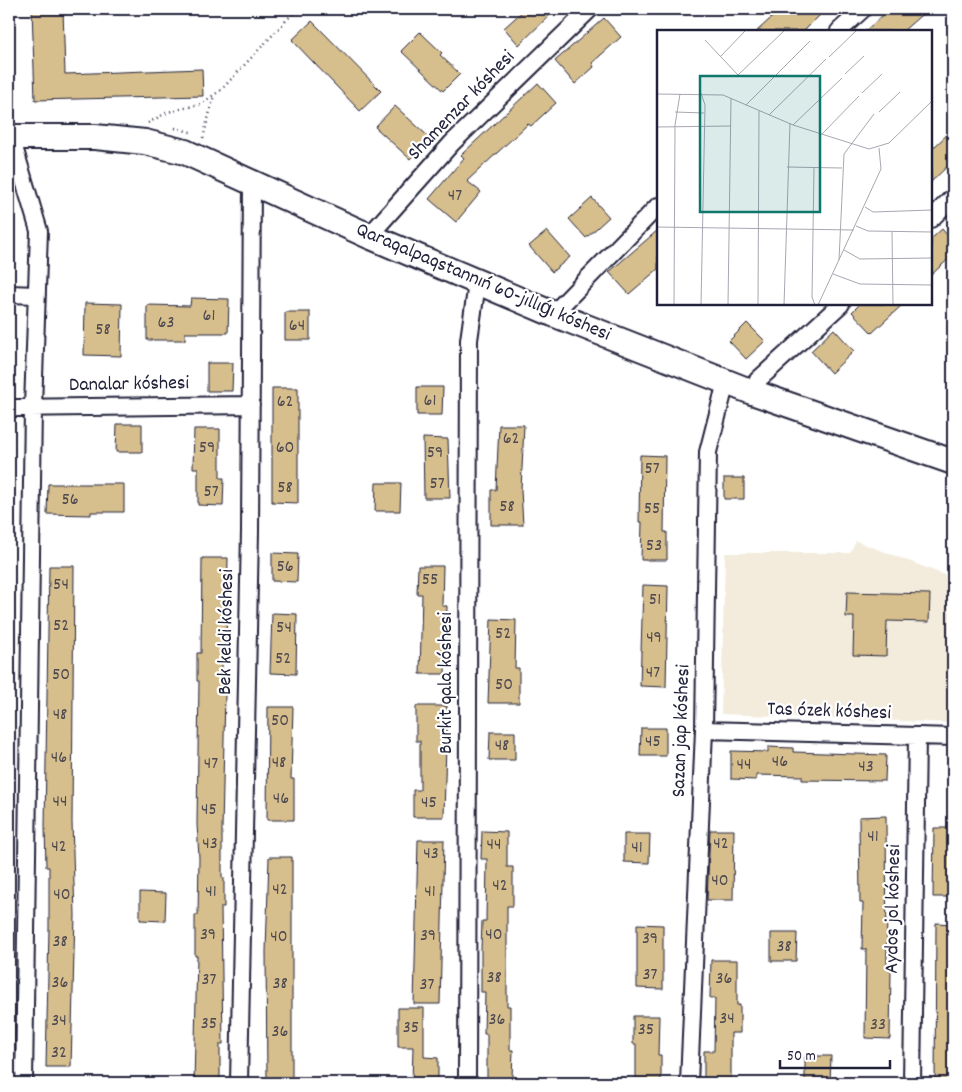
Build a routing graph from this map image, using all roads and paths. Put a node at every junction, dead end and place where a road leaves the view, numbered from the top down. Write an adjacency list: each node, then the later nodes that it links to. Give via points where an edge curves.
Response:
1 (297, 9): 5 (path)
2 (590, 9): 13 (street, Shamenzar kóshesi, via 452,143)
3 (863, 9): 4 (street)
4 (840, 30)
5 (214, 95): 6 (path, via 201,104 168,112); 8 (path)
6 (146, 123)
7 (10, 137): 9 (street, Qaraqalpaqstannıń 60-jıllıǵı kóshesi, via 145,142 185,152); 16 (street, via 39,231)
8 (203, 138)
9 (252, 182): 13 (street, Qaraqalpaqstannıń 60-jıllıǵı kóshesi); 21 (street, Bek keldi kóshesi)
10 (953, 197): 12 (street)
11 (657, 207): 18 (street)
12 (932, 218)
13 (369, 236): 14 (street, Qaraqalpaqstannıń 60-jıllıǵı kóshesi)
14 (477, 283): 18 (street, Qaraqalpaqstannıń 60-jıllıǵı kóshesi); 30 (street, Burkit qala kóshesi, via 469,350)
15 (9, 294): 16 (street)
16 (36, 295): 22 (street)
17 (840, 305): 20 (street, via 758,380)
18 (553, 314): 19 (street, Qaraqalpaqstannıń 60-jıllıǵı kóshesi)
19 (726, 382): 20 (street, Qaraqalpaqstannıń 60-jıllıǵı kóshesi); 25 (street, Sazan jap kóshesi, via 708,452)
20 (752, 392): 24 (street, Qaraqalpaqstannıń 60-jıllıǵı kóshesi)
21 (251, 405): 22 (street, Danalar kóshesi); 29 (street, Bek keldi kóshesi)
22 (32, 407): 23 (street, Danalar kóshesi); 28 (street)
23 (9, 408)
24 (953, 462)
25 (704, 730): 26 (street, Tas ózek kóshesi); 31 (street, Sazan jap kóshesi)
26 (917, 736): 27 (street, Tas ózek kóshesi); 32 (street, Aydos jol kóshesi)
27 (953, 737)
28 (24, 1083)
29 (240, 1083)
30 (467, 1083)
31 (689, 1083)
32 (912, 1083)

